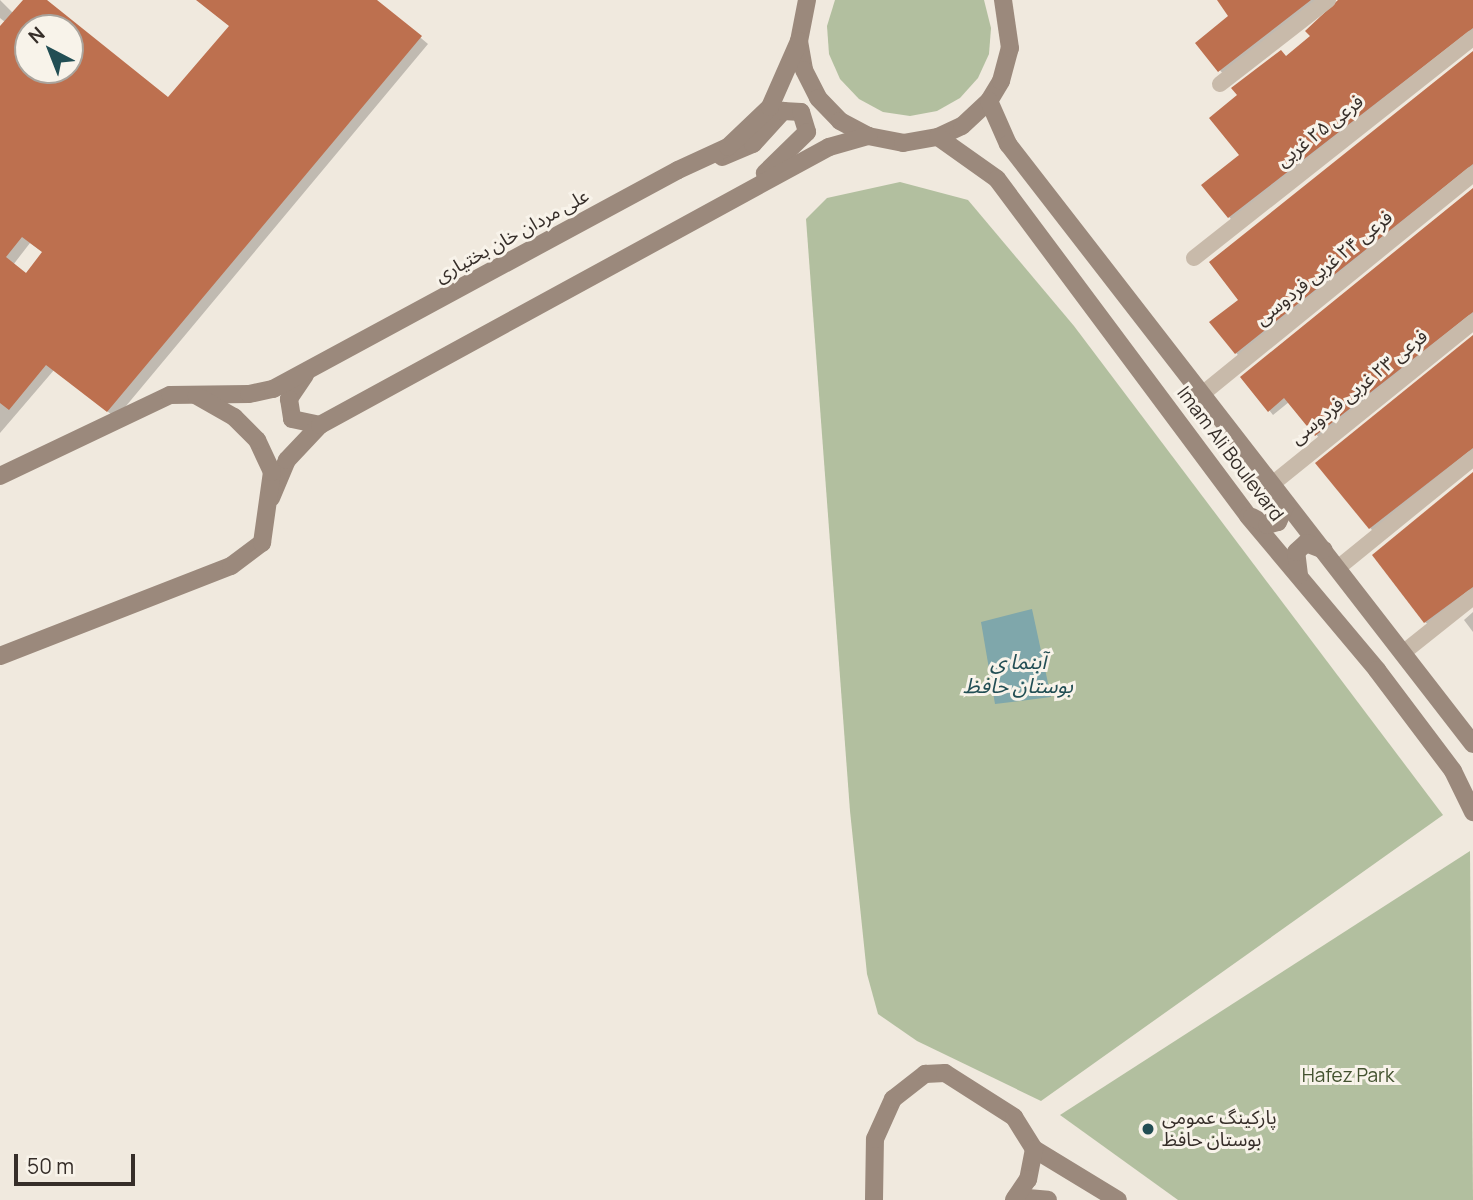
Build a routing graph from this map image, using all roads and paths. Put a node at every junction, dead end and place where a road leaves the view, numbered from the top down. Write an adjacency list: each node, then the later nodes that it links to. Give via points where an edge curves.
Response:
1 (807, 0): 5 (main road)
2 (1003, 0): 7 (main road, via 1010,47 1001,80)
3 (1328, 0): 6 (street)
4 (1473, 38): 15 (street, فرعی ۲۵ غربی)
5 (799, 41): 8 (main road, via 804,70 818,98 840,121); 11 (main road, علی مردان خان بختیاری, via 770,107 728,148)
6 (1220, 84)
7 (989, 101): 9 (main road, via 962,126); 10 (main road, Imam Ali Boulevard)
8 (868, 136): 9 (main road, via 903,143); 14 (main road, via 830,147)
9 (938, 137): 12 (main road, Imam Ali Boulevard)
10 (1008, 144): 12 (main road, via 987,128 978,127 965,138); 19 (main road, Imam Ali Boulevard)
11 (709, 156): 14 (main road, via 744,150 783,111 793,109 807,121 807,132 793,148); 17 (main road, علی مردان خان بختیاری)
12 (971, 160): 26 (main road, Imam Ali Boulevard, via 997,179)
13 (1473, 174): 19 (street, فرعی ۲۴ غربی فردوسی)
14 (734, 197): 20 (main road)
15 (1194, 258)
16 (1473, 322): 23 (street, فرعی ۲۳ غربی فردوسی)
17 (307, 372): 18 (main road, علی مردان خان بختیاری, via 249,394); 20 (main road, via 289,399 292,419)
18 (194, 394): 22 (main road, علی مردان خان بختیاری, via 170,395); 24 (main road, via 234,417 257,440 272,472)
19 (1201, 395): 23 (main road, Imam Ali Boulevard)
20 (320, 425): 24 (main road, via 287,460)
21 (1473, 458): 28 (street)
22 (0, 476)
23 (1271, 485): 25 (main road, Imam Ali Boulevard)
24 (271, 498): 32 (main road, via 262,543 231,566)
25 (1286, 504): 26 (main road, via 1278,522 1267,525); 27 (main road, Imam Ali Boulevard)
26 (1248, 516): 29 (main road, Imam Ali Boulevard)
27 (1324, 550): 28 (main road, Imam Ali Boulevard); 29 (main road, via 1306,543 1296,552)
28 (1339, 567): 31 (main road, Imam Ali Boulevard)
29 (1299, 575): 34 (main road, Imam Ali Boulevard, via 1453,771)
30 (1473, 597): 31 (street)
31 (1404, 652): 33 (main road, Imam Ali Boulevard)
32 (0, 656)
33 (1473, 743)
34 (1473, 812)
35 (1034, 1149): 36 (main road, via 1028,1179); 37 (main road, via 1014,1117 972,1088 944,1073 925,1074 892,1099 875,1139); 39 (main road)
36 (1015, 1198): 38 (main road)
37 (874, 1200)
38 (1048, 1200)
39 (1118, 1200)

